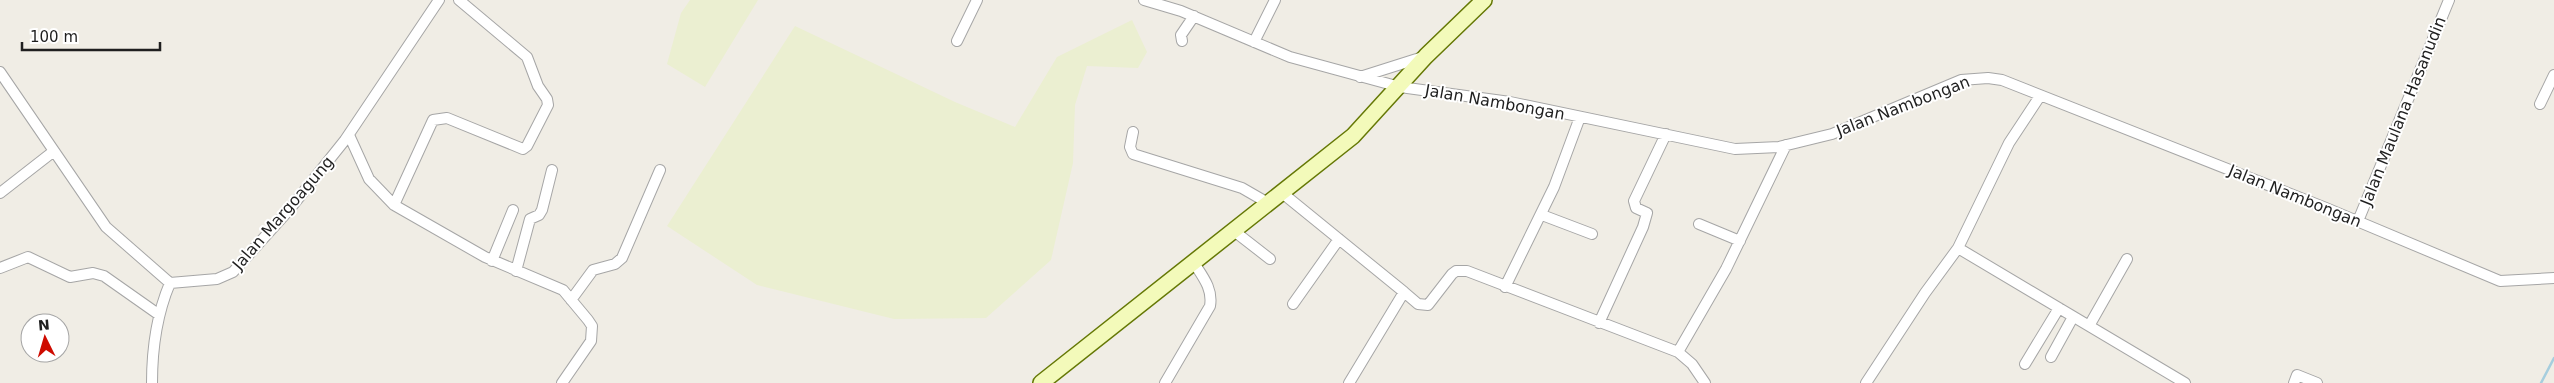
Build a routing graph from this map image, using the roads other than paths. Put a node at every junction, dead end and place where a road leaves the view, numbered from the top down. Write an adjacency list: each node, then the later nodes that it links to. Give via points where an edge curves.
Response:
1 (439, 0): 22 (street, Jalan Margoagung)
2 (459, 0): 30 (street, via 527,57 548,105 523,149 446,118 433,120)
3 (977, 0): 9 (street)
4 (1144, 0): 8 (street, Jalan Nambongan)
5 (1275, 0): 11 (street)
6 (1484, 0): 12 (street)
7 (2449, 0): 33 (street, Jalan Maulana Hasanudin)
8 (1194, 16): 10 (street, via 1181,35); 11 (street, Jalan Nambongan)
9 (957, 41)
10 (1182, 41)
11 (1254, 42): 15 (street, Jalan Nambongan, via 1290,57)
12 (1426, 56): 15 (street); 16 (street)
13 (0, 72): 24 (street)
14 (2554, 75): 18 (street)
15 (1360, 77): 16 (street, Jalan Nambongan)
16 (1400, 87): 19 (street, Jalan Nambongan, via 1510,102); 27 (street, via 1353,136)
17 (2040, 96): 23 (street, Jalan Nambongan, via 2002,80 1962,80 1832,134); 33 (street, Jalan Nambongan); 39 (street, via 2010,143)
18 (2540, 104)
19 (1580, 117): 21 (street, Jalan Nambongan); 32 (street)
20 (1133, 132): 29 (street, via 1130,147 1133,154 1242,188)
21 (1666, 134): 23 (street, Jalan Nambongan, via 1735,149); 55 (street, via 1634,201 1636,208 1647,213 1643,227)
22 (349, 135): 30 (street, via 369,179); 47 (street, Jalan Margoagung, via 289,210 233,272 217,279)
23 (1786, 145): 38 (street)
24 (54, 151): 28 (street); 47 (street, via 106,227)
25 (552, 170): 45 (street, via 542,210 530,219)
26 (660, 170): 50 (street, via 622,258 615,264 593,270)
27 (1281, 192): 29 (street); 37 (street)
28 (0, 193)
29 (1268, 203): 35 (street)
30 (394, 205): 42 (street)
31 (513, 210): 42 (street)
32 (1542, 215): 36 (street); 48 (street)
33 (2358, 221): 46 (street, Jalan Nambongan, via 2500,280)
34 (1699, 224): 38 (street)
35 (1234, 230): 40 (street); 43 (street)
36 (1592, 234)
37 (1339, 239): 49 (street); 51 (street)
38 (1740, 241): 57 (street)
39 (1958, 248): 52 (street); 66 (street)
40 (1270, 259)
41 (2127, 259): 56 (street)
42 (492, 261): 45 (street)
43 (1194, 263): 62 (street); 63 (street, via 1206,281 1210,306)
44 (0, 268): 53 (street, via 28,257 70,276 98,274)
45 (516, 272): 50 (street, via 556,286)
46 (2554, 278)
47 (170, 284): 53 (street)
48 (1506, 287): 49 (street, via 1461,270 1452,274 1428,305 1418,304); 55 (street)
49 (1404, 292): 64 (street)
50 (572, 300): 61 (street, via 588,320 592,334 591,341)
51 (1293, 304)
52 (2058, 308): 54 (street); 59 (street)
53 (158, 314): 60 (street)
54 (2074, 317): 56 (street); 58 (street)
55 (1599, 323): 57 (street)
56 (2089, 326): 67 (street)
57 (1678, 352): 65 (street, via 1692,364)
58 (2051, 357)
59 (2026, 364)
60 (152, 383)
61 (562, 383)
62 (1040, 383)
63 (1165, 383)
64 (1349, 383)
65 (1705, 383)
66 (1866, 383)
67 (2185, 383)
68 (2294, 383): 69 (street, via 2297,375)
69 (2317, 383)

